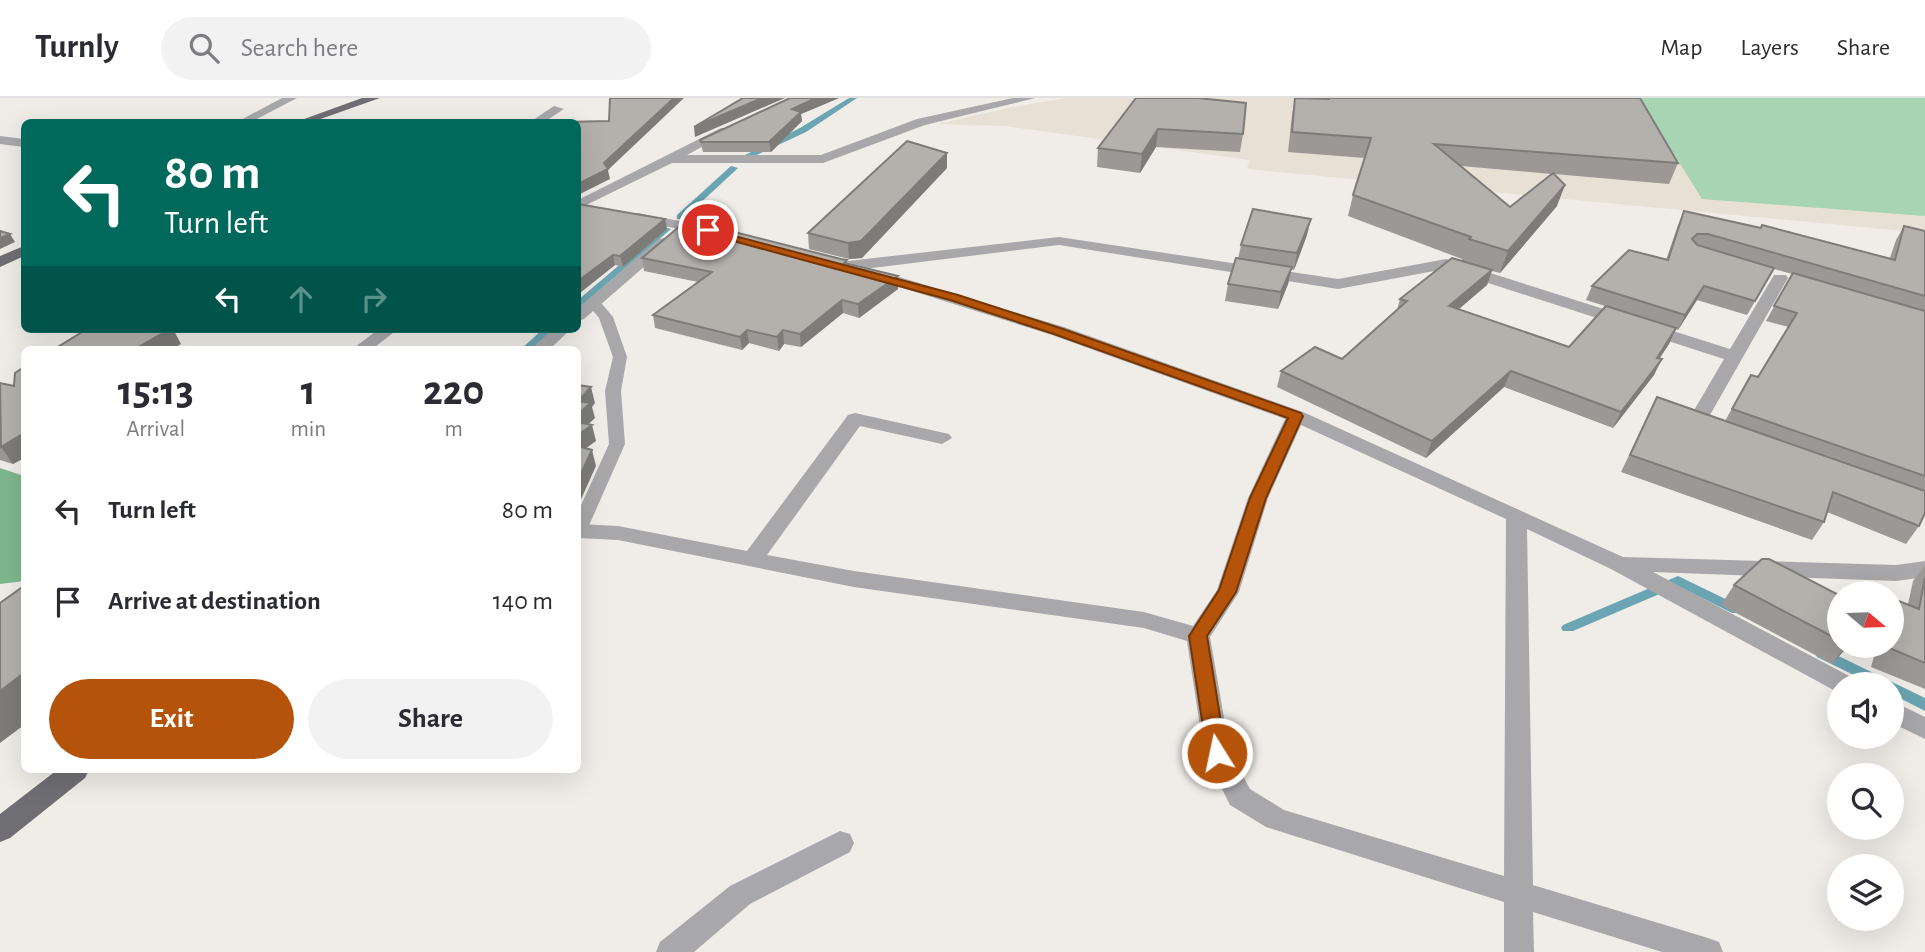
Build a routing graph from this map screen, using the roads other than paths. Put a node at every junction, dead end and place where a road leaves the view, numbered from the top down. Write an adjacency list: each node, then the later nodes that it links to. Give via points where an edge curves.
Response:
1 (291, 98): 5 (street)
2 (374, 98): 6 (main road)
3 (1029, 98): 11 (street, via 921,122 823,159)
4 (558, 109): 7 (street)
5 (249, 119)
6 (311, 119)
7 (541, 119)
8 (734, 127): 11 (street)
9 (0, 140): 10 (street)
10 (21, 143)
11 (668, 159): 12 (street)
12 (581, 205)
13 (581, 208): 14 (street)
14 (684, 225): 15 (street); 19 (street)
15 (735, 237)
16 (21, 252): 17 (main road)
17 (0, 262)
18 (1780, 278): 25 (street)
19 (593, 302): 20 (street); 30 (lane, via 606,317 620,357 612,391 617,444)
20 (581, 313)
21 (384, 333): 23 (street)
22 (558, 333): 24 (street)
23 (365, 346)
24 (544, 346)
25 (1734, 356): 26 (street, via 1446,264 1338,284 1059,242 841,265 1058,331); 27 (street, via 1695,424)
26 (1296, 416): 29 (street); 35 (street, via 1258,498 1228,592)
27 (1720, 433)
28 (942, 438): 32 (street, via 855,419)
29 (1517, 516): 33 (street); 42 (street)
30 (581, 523)
31 (581, 530): 32 (street)
32 (752, 559): 35 (street, via 854,579 1143,620)
33 (1619, 564): 34 (street, via 1896,573); 36 (street)
34 (1925, 569)
35 (1198, 636): 42 (street, via 1217,753 1240,797 1276,819)
36 (1827, 676)
37 (1904, 718): 38 (street)
38 (1925, 729)
39 (72, 773): 40 (main road)
40 (0, 830)
41 (839, 843): 43 (street, via 740,895)
42 (1520, 892): 44 (street); 45 (street)
43 (671, 952)
44 (1519, 952)
45 (1708, 952)

